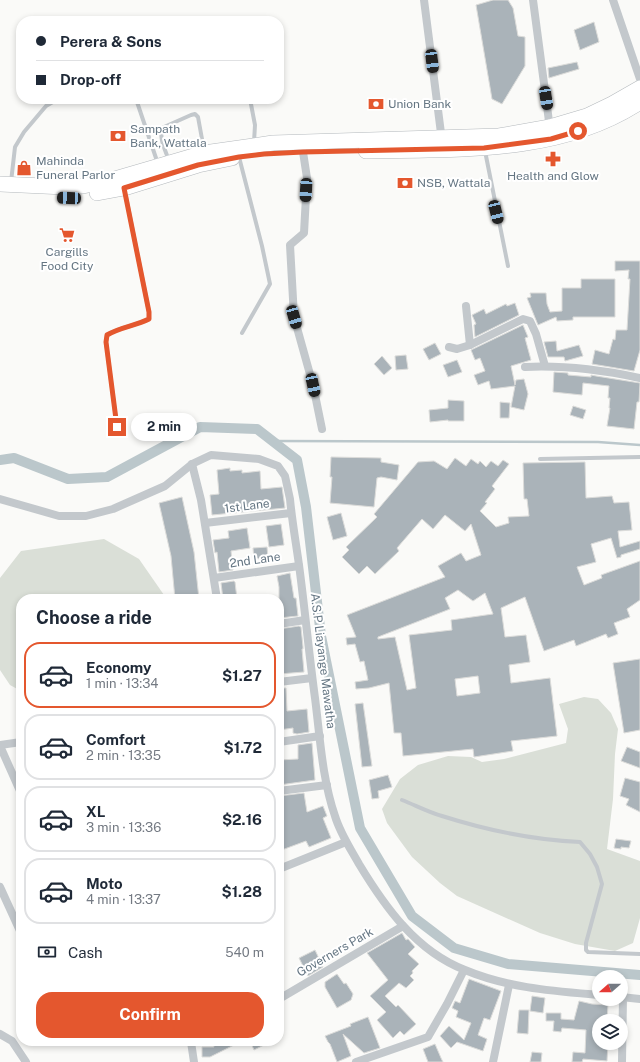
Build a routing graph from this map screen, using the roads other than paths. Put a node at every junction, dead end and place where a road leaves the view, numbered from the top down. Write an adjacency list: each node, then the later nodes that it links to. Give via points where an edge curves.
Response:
1 (424, 0): 11 (street)
2 (533, 0): 10 (street)
3 (613, 0): 4 (street)
4 (640, 79)
5 (640, 88): 10 (highway)
6 (640, 102): 10 (highway, via 591,126)
7 (49, 104): 18 (lane, via 24,132 15,147)
8 (138, 104): 17 (lane)
9 (251, 104): 12 (lane, via 255,125)
10 (551, 133): 11 (highway, via 499,136); 13 (highway)
11 (442, 144): 12 (highway); 13 (highway); 14 (highway)
12 (254, 145): 15 (highway)
13 (484, 148): 20 (lane)
14 (303, 152): 16 (highway); 29 (street, via 307,178 304,233 290,245 294,317)
15 (204, 153): 17 (highway); 17 (lane, via 198,117 195,114 191,115 162,130)
16 (239, 157): 19 (highway, via 198,165); 22 (lane, via 270,284)
17 (164, 165): 18 (highway, via 83,186)
18 (4, 188): 19 (highway, via 69,198)
19 (124, 188): 28 (lane, via 149,319 107,335)
20 (508, 266)
21 (466, 306): 23 (street)
22 (242, 332)
23 (470, 345): 24 (street, via 457,349); 25 (street, via 523,320 530,321)
24 (449, 347)
25 (545, 366): 26 (street); 27 (street, via 591,369)
26 (525, 367)
27 (640, 378)
28 (117, 427)
29 (322, 429)
30 (640, 457): 31 (lane)
31 (540, 459)
32 (192, 464): 33 (street, A.S.P Liayange Mawatha, via 165,486 113,509 86,516 59,516); 34 (street, A.S.P Liayange Mawatha, via 211,455 260,459 278,466 285,476); 35 (street)
33 (0, 499)
34 (291, 513): 35 (street, 1st Lane); 36 (street, A.S.P Liayange Mawatha)
35 (205, 523): 37 (street)
36 (299, 566): 37 (street, 2nd Lane); 39 (street, A.S.P Liayange Mawatha)
37 (214, 578): 38 (street)
38 (216, 594)
39 (305, 620): 40 (street); 41 (street, A.S.P Liayange Mawatha)
40 (284, 623)
41 (312, 678): 42 (street); 43 (street, A.S.P Liayange Mawatha)
42 (284, 681)
43 (320, 736): 44 (street); 48 (street, A.S.P Liayange Mawatha)
44 (284, 741)
45 (16, 743): 46 (street)
46 (0, 746): 47 (street)
47 (16, 782)
48 (327, 785): 49 (street); 51 (street, A.S.P Liayange Mawatha, via 334,816)
49 (284, 790)
50 (402, 800): 56 (lane, via 441,816 492,829 526,837 580,842 590,854 602,884 586,950)
51 (346, 842): 52 (street); 55 (street, A.S.P Liayange Mawatha, via 372,887)
52 (284, 867)
53 (0, 887): 54 (street)
54 (16, 922)
55 (403, 926): 57 (street, A.S.P Liayange Mawatha, via 438,956); 60 (street, Governers Park)
56 (640, 954)
57 (464, 970): 58 (street, A.S.P Liayange Mawatha); 68 (street, via 428,1037)
58 (509, 985): 59 (street, A.S.P Liayange Mawatha); 69 (street)
59 (592, 994)
60 (284, 996)
61 (628, 998): 62 (street)
62 (640, 999)
63 (622, 1006): 70 (street)
64 (0, 1034): 66 (street, via 12,1041)
65 (192, 1046): 67 (street)
66 (26, 1062)
67 (194, 1062)
68 (356, 1062)
69 (493, 1062)
70 (622, 1062)

